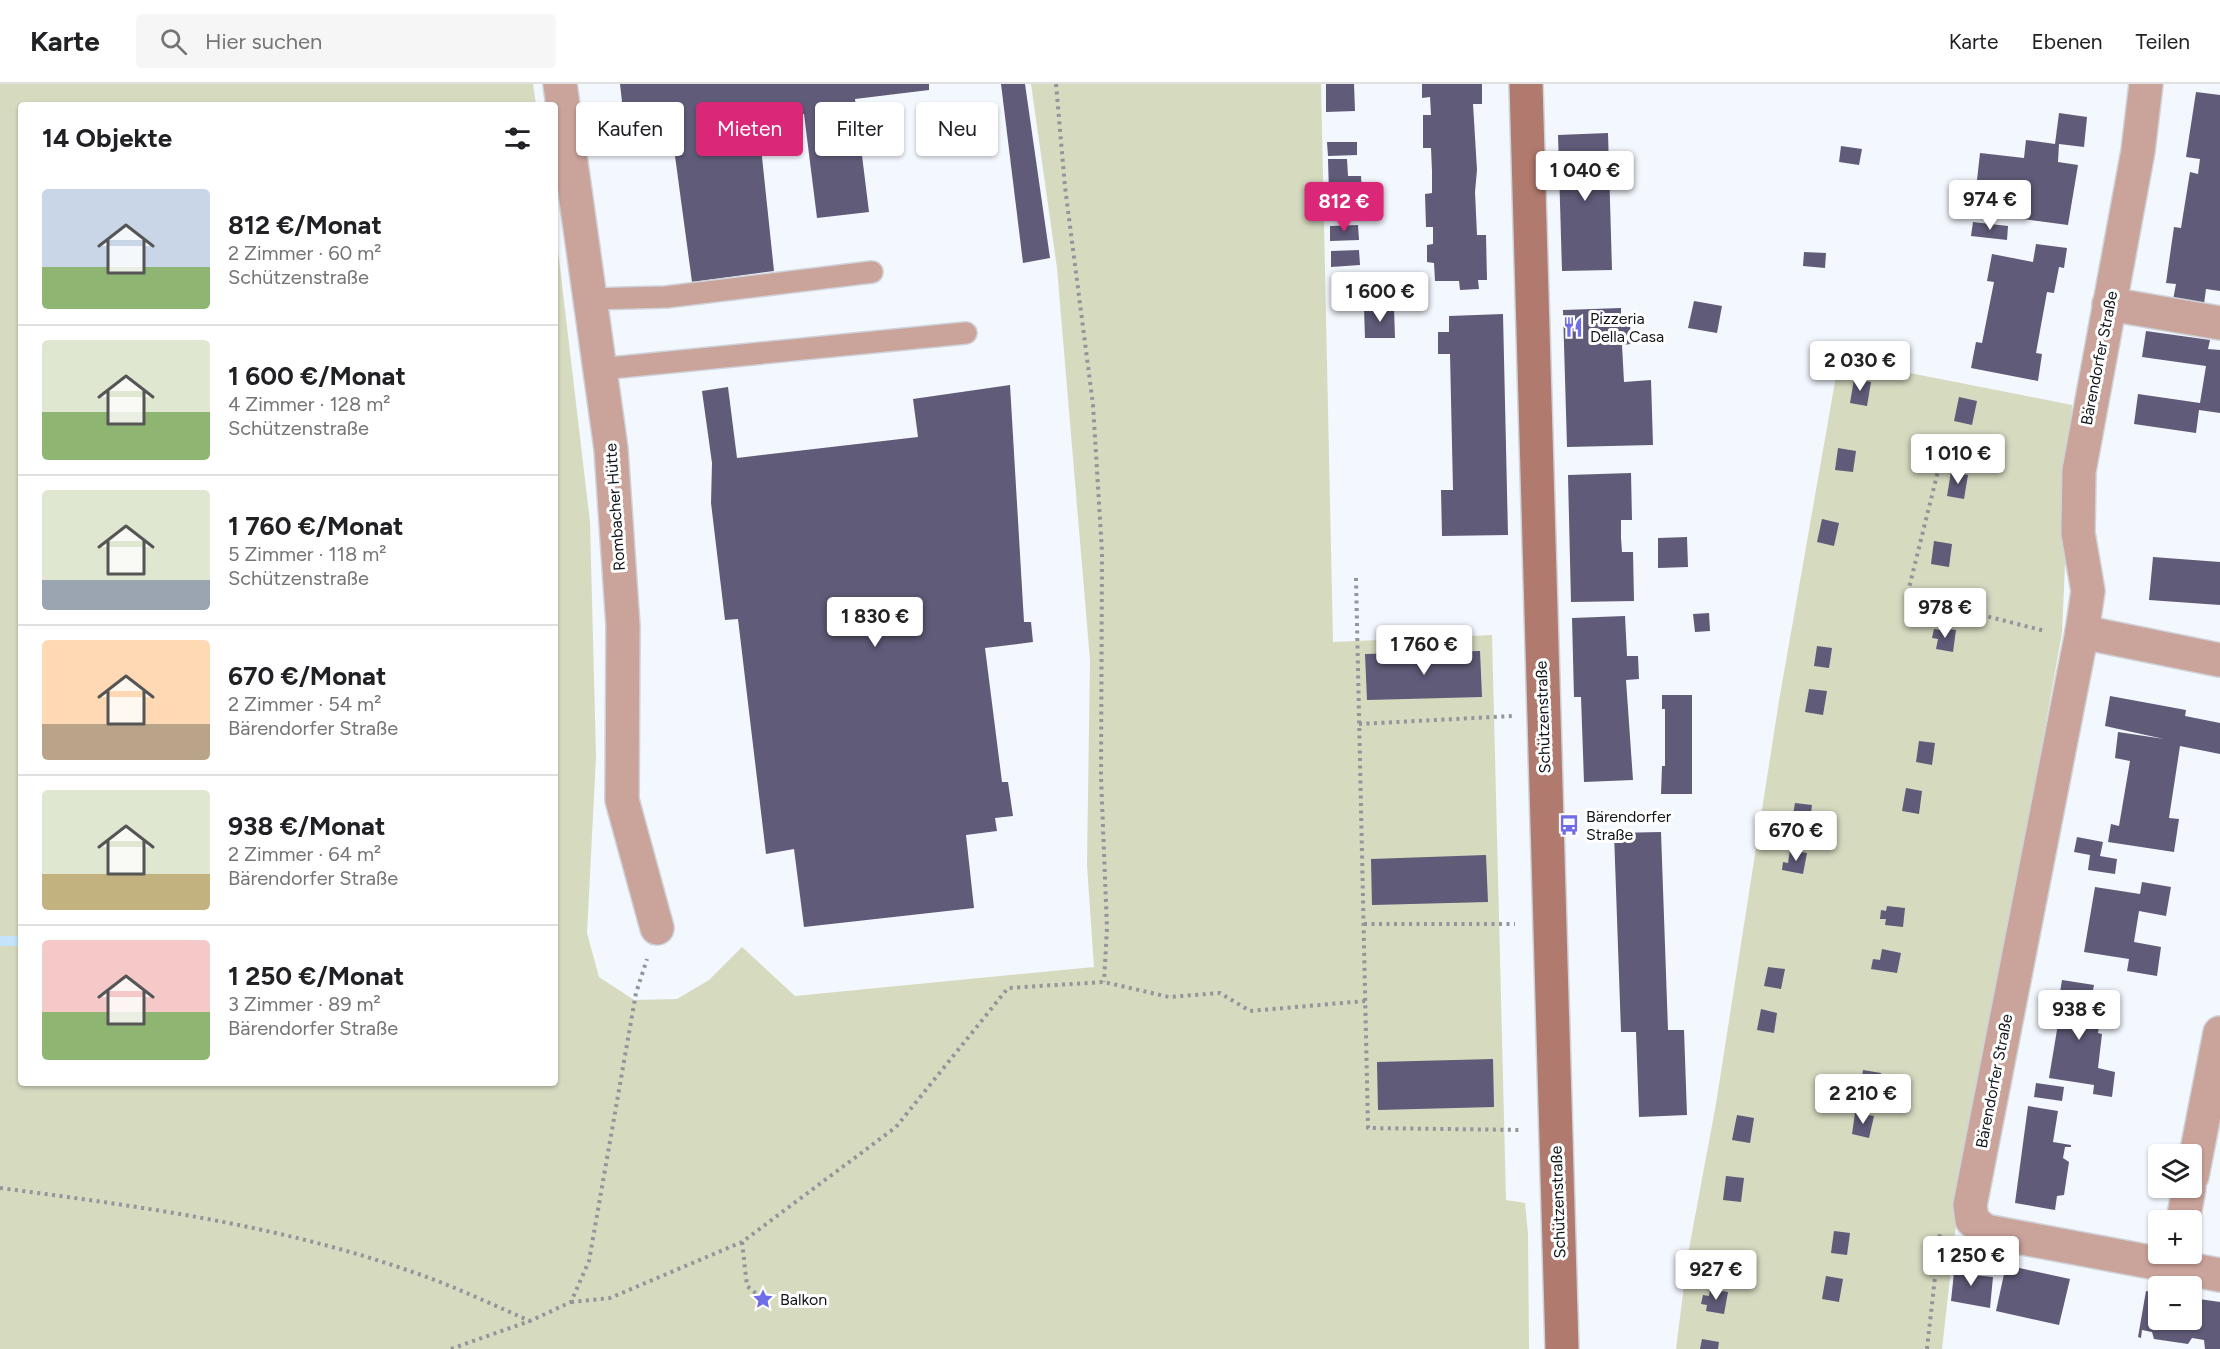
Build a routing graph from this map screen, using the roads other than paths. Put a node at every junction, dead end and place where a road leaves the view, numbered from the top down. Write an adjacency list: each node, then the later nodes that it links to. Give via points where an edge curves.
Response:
1 (560, 84): 5 (street, Rombacher Hütte)
2 (1526, 84): 18 (street, Schützenstraße)
3 (2146, 84): 6 (street, Bärendorfer Straße, via 2138,151)
4 (872, 272): 5 (lane, via 666,297)
5 (590, 299): 9 (street, Rombacher Hütte)
6 (2109, 303): 7 (street); 10 (street, Bärendorfer Straße, via 2079,471 2078,533 2088,591)
7 (2220, 323)
8 (966, 333): 9 (lane)
9 (600, 369): 12 (street, Rombacher Hütte, via 611,448 623,626 622,800)
10 (2082, 632): 11 (street); 15 (street, Bärendorfer Straße, via 1970,1205 1972,1220 1985,1231)
11 (2220, 660)
12 (657, 928)
13 (2220, 1033): 14 (street)
14 (2198, 1144)
15 (2148, 1257)
16 (2185, 1264): 17 (street, Bärendorfer Straße)
17 (2220, 1275)
18 (1562, 1349)

